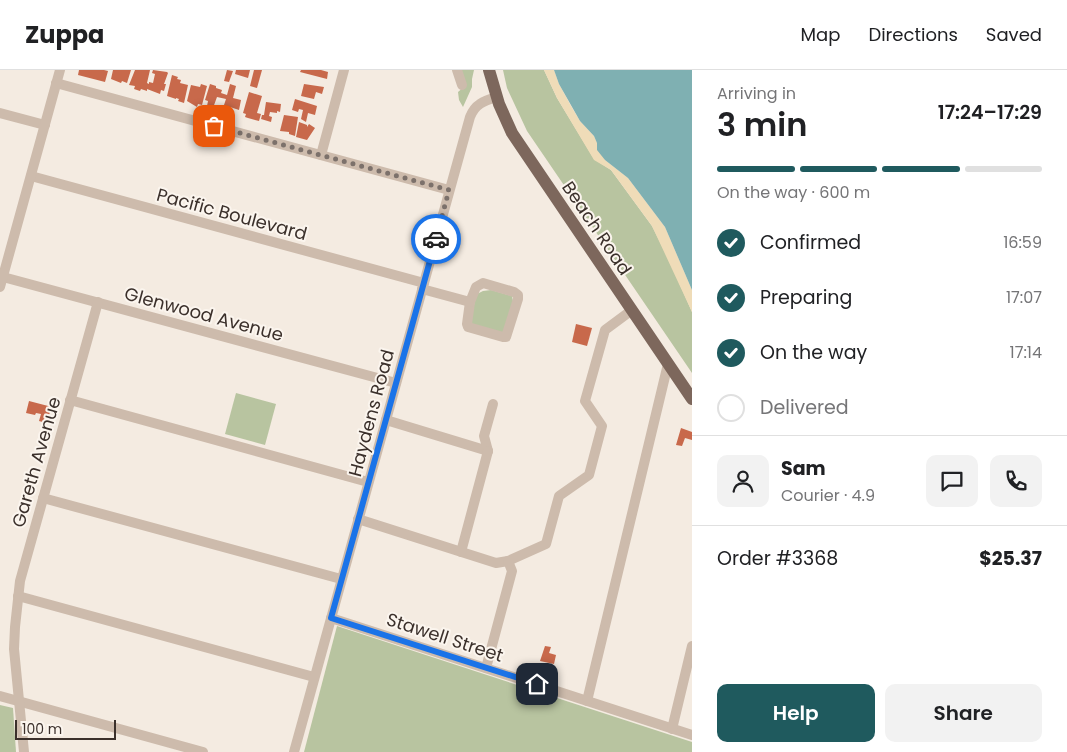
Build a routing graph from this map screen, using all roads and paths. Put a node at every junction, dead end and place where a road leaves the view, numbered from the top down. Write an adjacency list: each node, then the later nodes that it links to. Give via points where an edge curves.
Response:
1 (60, 70): 5 (street)
2 (344, 70): 10 (street)
3 (457, 70): 6 (street)
4 (489, 70): 7 (main road, Beach Road)
5 (56, 83): 9 (street); 10 (street)
6 (462, 85)
7 (496, 97): 12 (street, Haydens Road, via 479,104 472,111); 18 (main road, Beach Road, via 508,126 525,153)
8 (0, 113): 9 (street)
9 (45, 125): 11 (street)
10 (321, 155): 12 (street)
11 (31, 176): 13 (street); 14 (street, Pacific Boulevard)
12 (449, 190): 14 (street, Haydens Road)
13 (3, 276): 15 (street); 16 (street, Glenwood Avenue)
14 (423, 286): 17 (street, Pacific Boulevard); 20 (street, Haydens Road)
15 (0, 288)
16 (98, 302): 20 (street, Glenwood Avenue); 22 (street, Gareth Avenue)
17 (470, 302): 17 (street, via 476,287 483,283 518,295 506,337 468,327 466,319)
18 (632, 310): 19 (main road, Beach Road); 30 (street, via 605,330 585,401 602,426 590,475 559,496 546,544)
19 (668, 364): 21 (main road, Beach Road); 38 (street)
20 (396, 383): 24 (street, Haydens Road)
21 (692, 399)
22 (70, 400): 26 (street); 27 (street, Gareth Avenue)
23 (493, 404): 25 (street, via 484,436)
24 (386, 420): 25 (street); 26 (street, Haydens Road)
25 (488, 451): 29 (street)
26 (368, 482): 28 (street, Haydens Road)
27 (43, 498): 31 (street); 32 (street, Gareth Avenue)
28 (358, 519): 29 (street); 31 (street, Haydens Road)
29 (461, 552): 30 (street, via 496,563)
30 (508, 561): 35 (street, via 512,571)
31 (341, 579): 33 (street, Haydens Road)
32 (18, 596): 36 (street); 39 (street, Gareth Avenue, via 14,649)
33 (331, 618): 35 (street, Stawell Street); 36 (street, Haydens Road)
34 (692, 646): 40 (street)
35 (486, 668): 38 (street, Stawell Street)
36 (314, 677): 44 (street, Haydens Road)
37 (0, 696): 39 (street)
38 (587, 700): 40 (street, Stawell Street)
39 (20, 702): 42 (street, Gareth Avenue); 43 (street)
40 (672, 728): 41 (street, Stawell Street)
41 (692, 735)
42 (24, 752)
43 (203, 752)
44 (294, 752)

